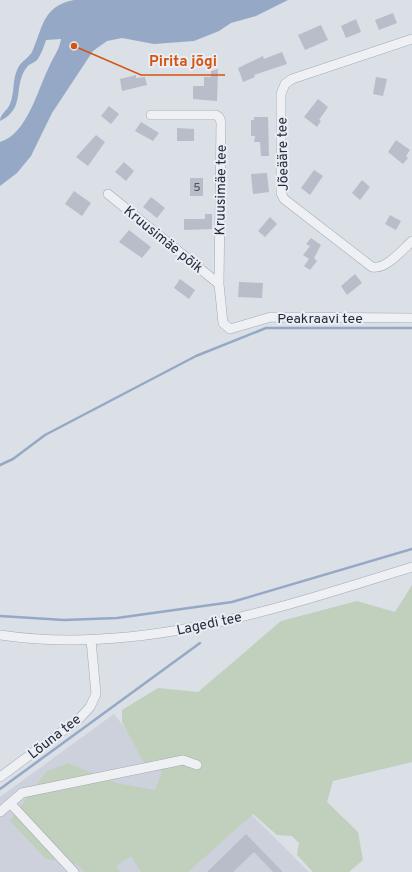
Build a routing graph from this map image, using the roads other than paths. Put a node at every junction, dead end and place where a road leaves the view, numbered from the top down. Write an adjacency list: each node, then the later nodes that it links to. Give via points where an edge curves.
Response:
1 (412, 39): 4 (street, Jõeääre tee, via 292,79 285,84 281,94 281,194 284,199 372,267 384,265)
2 (151, 115): 5 (street, Kruusimäe tee, via 220,117)
3 (108, 194): 5 (street, Kruusimäe põik)
4 (412, 241)
5 (219, 284): 7 (street, Kruusimäe tee, via 223,323)
6 (412, 318): 7 (street, Peakraavi tee, via 271,317)
7 (230, 329)
8 (412, 567): 10 (street, Lagedi tee, via 224,621 151,634)
9 (0, 635): 10 (street, Lagedi tee, via 51,640)
10 (91, 640): 12 (street, Lõuna tee, via 96,694 90,707 79,719)
11 (197, 765): 13 (street, via 183,760 22,793)
12 (0, 777)
13 (10, 802): 14 (street); 15 (street)
14 (0, 812)
15 (74, 872)

